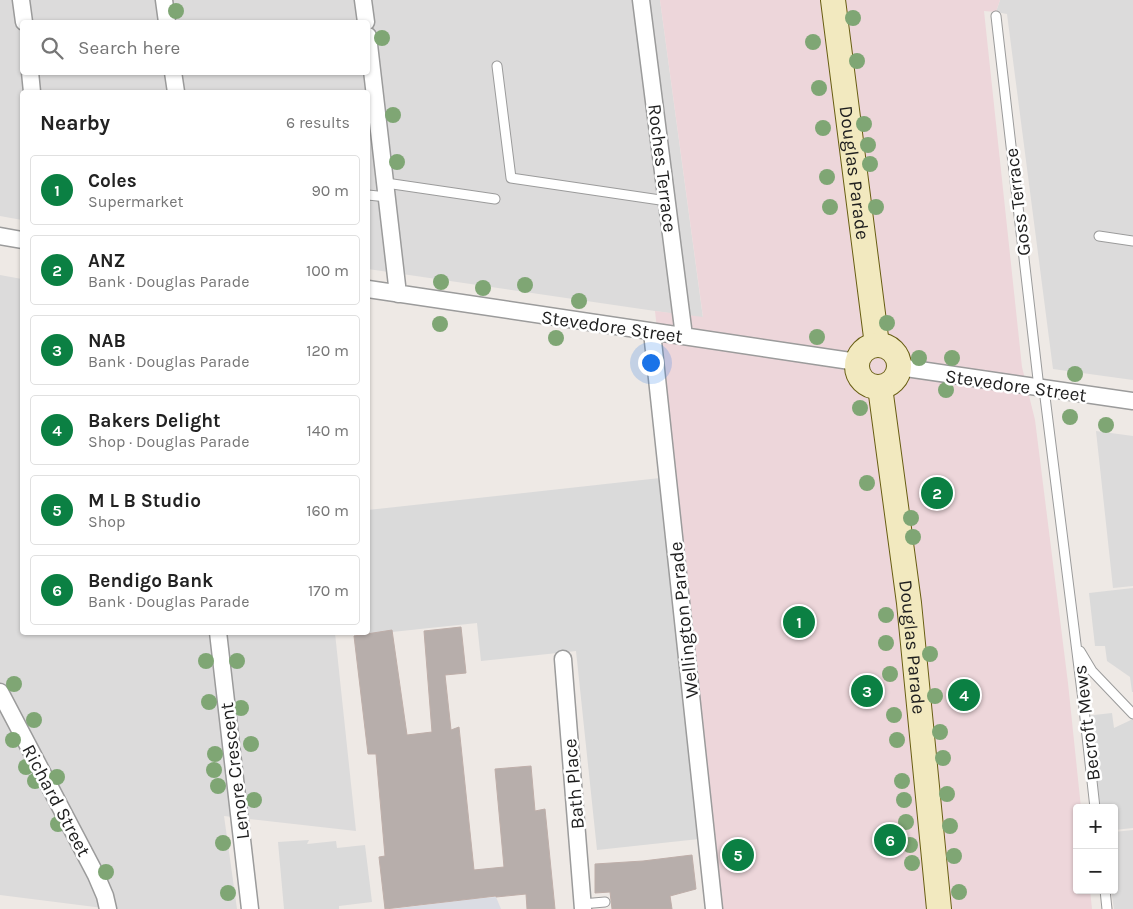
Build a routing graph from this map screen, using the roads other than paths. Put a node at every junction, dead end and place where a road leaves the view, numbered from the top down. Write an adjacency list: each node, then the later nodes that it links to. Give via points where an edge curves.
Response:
1 (21, 0): 7 (street)
2 (164, 0): 8 (street)
3 (363, 0): 9 (street)
4 (641, 0): 19 (street, Roches Terrace)
5 (833, 0): 28 (street, Douglas Parade)
6 (996, 16): 32 (lane, Goss Terrace)
7 (24, 20)
8 (167, 20)
9 (366, 20)
10 (370, 53): 16 (street)
11 (497, 66): 19 (lane, via 511,178)
12 (30, 75): 14 (street)
13 (173, 75): 15 (street)
14 (32, 90)
15 (176, 90)
16 (386, 190): 17 (lane); 18 (lane); 25 (street)
17 (370, 194)
18 (496, 199)
19 (667, 201): 27 (street, Roches Terrace)
20 (0, 236): 22 (street)
21 (1099, 236): 23 (lane)
22 (20, 240)
23 (1133, 241)
24 (370, 289): 25 (street, Stevedore Street)
25 (398, 294): 26 (street, Stevedore Street)
26 (652, 332): 27 (street, Stevedore Street); 45 (street, Wellington Parade)
27 (684, 336): 29 (street, Stevedore Street)
28 (877, 345): 29 (street, via 866,349); 30 (street, via 894,353)
29 (857, 362): 31 (street, via 860,378 867,384)
30 (899, 368): 31 (street, via 892,381); 32 (street, Stevedore Street)
31 (880, 387): 46 (street, Douglas Parade, via 909,603)
32 (1041, 389): 33 (street, Stevedore Street); 35 (lane, Goss Terrace)
33 (1133, 401)
34 (218, 635): 44 (street, Lenore Crescent)
35 (1076, 639): 38 (lane, via 1088,665); 39 (lane, Becroft Mews)
36 (563, 659): 42 (street, Bath Place)
37 (0, 692): 43 (street, Richard Street, via 96,874)
38 (1133, 714)
39 (1095, 804)
40 (1105, 894): 47 (lane)
41 (605, 902): 42 (lane)
42 (582, 906)
43 (108, 909)
44 (250, 909)
45 (714, 909)
46 (939, 909)
47 (1107, 909)

